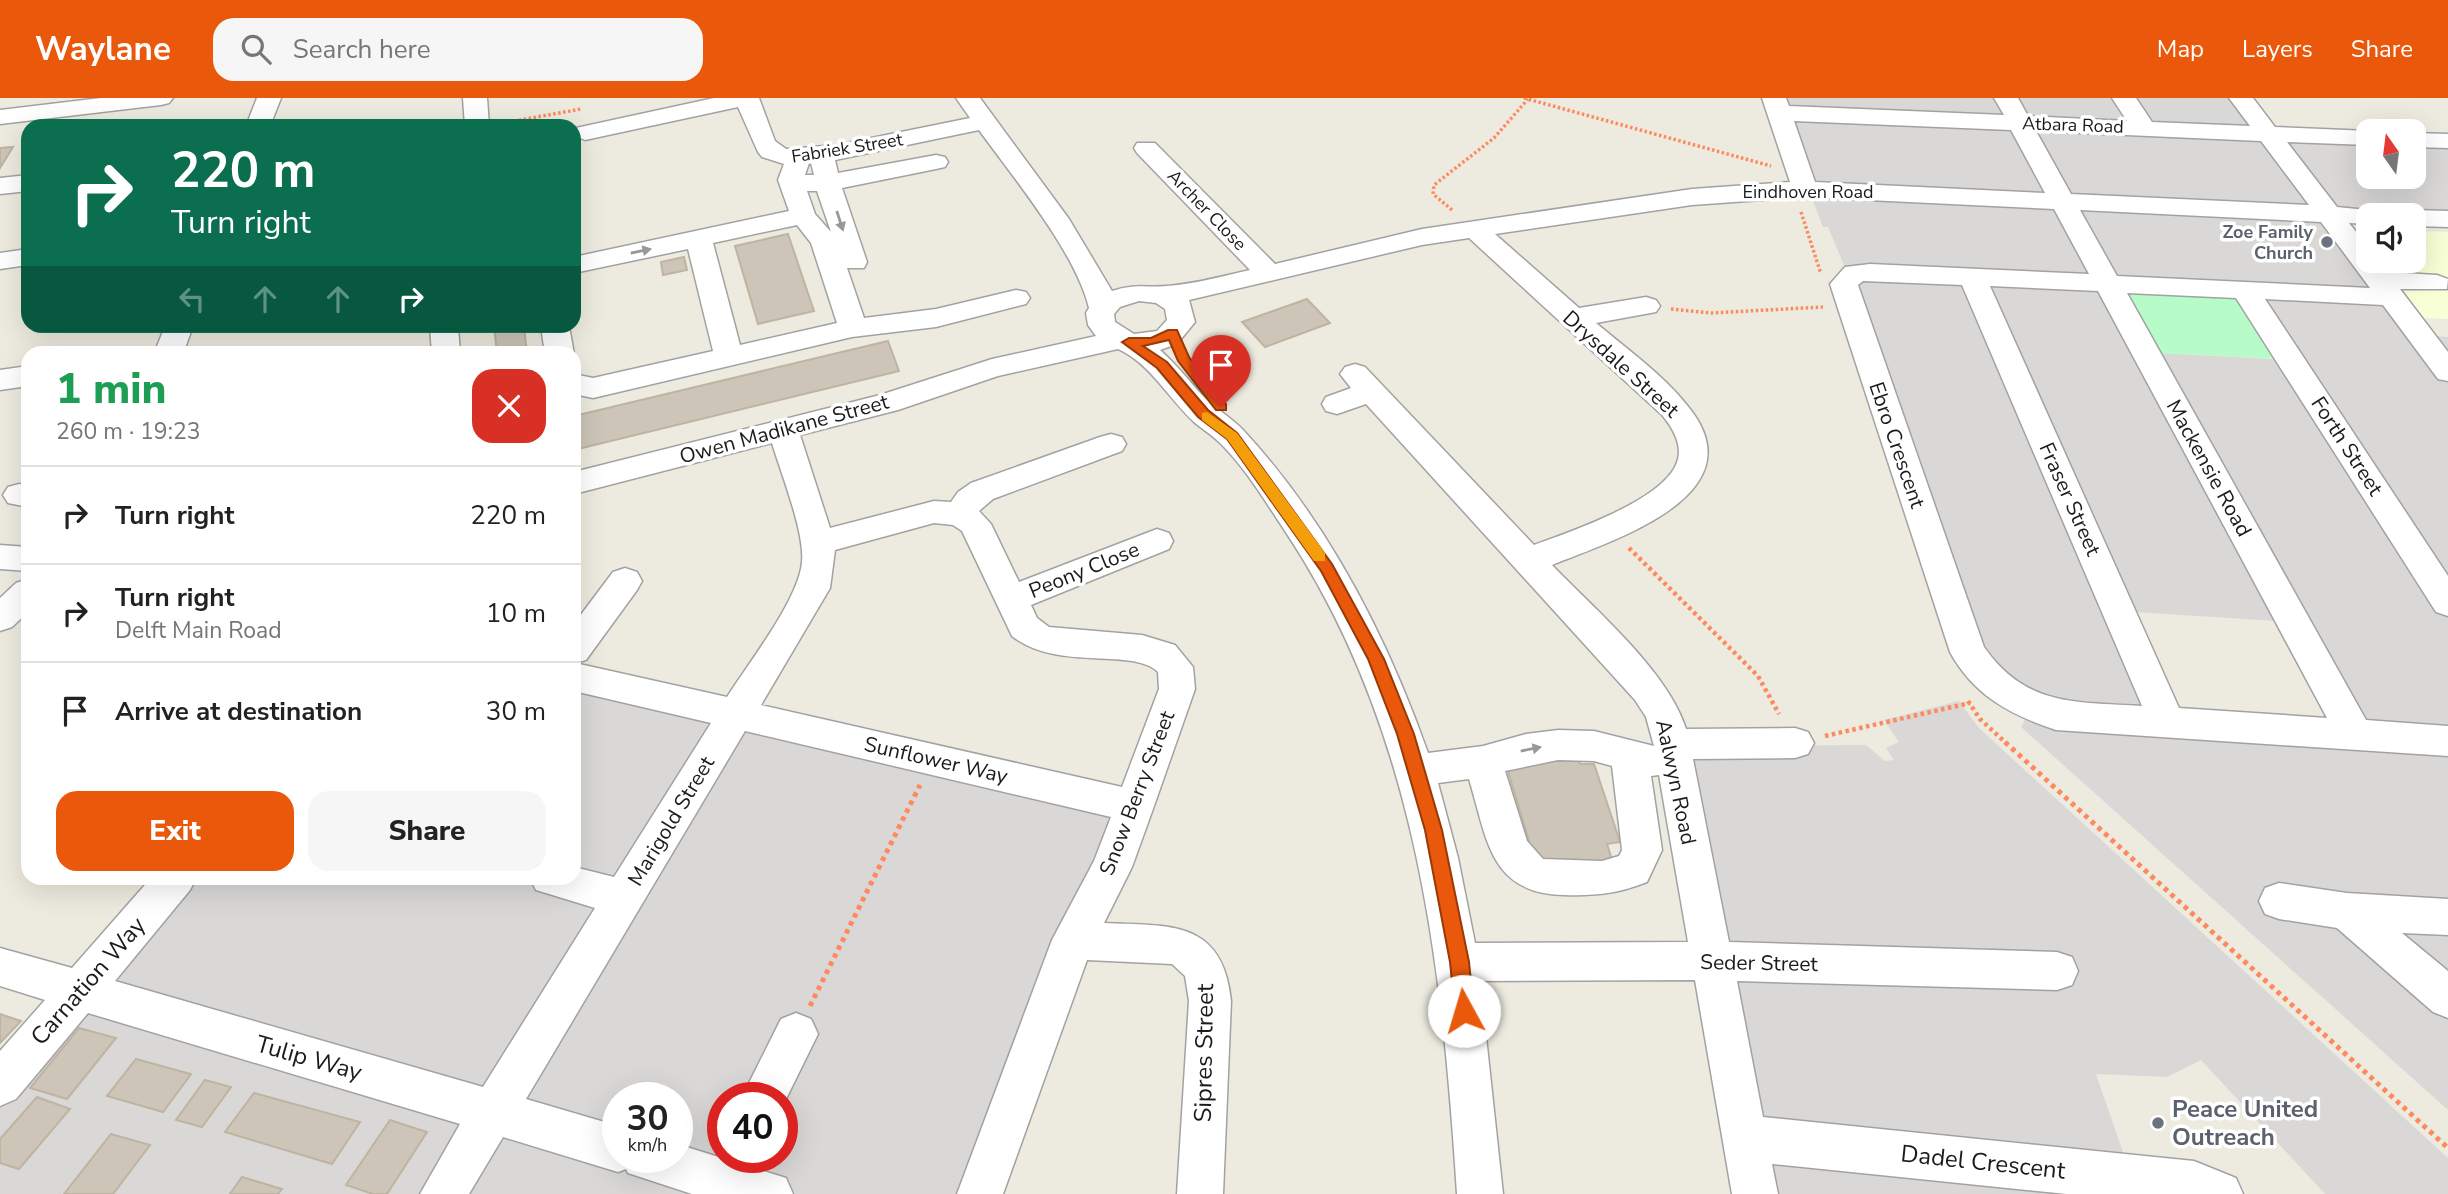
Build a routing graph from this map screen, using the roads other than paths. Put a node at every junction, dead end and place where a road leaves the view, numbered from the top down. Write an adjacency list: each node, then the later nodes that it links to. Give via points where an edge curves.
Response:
1 (161, 98): 9 (street)
2 (269, 98): 12 (street)
3 (475, 98): 13 (street)
4 (747, 98): 17 (street); 23 (street, Fabriek Street, via 770,151)
5 (968, 98): 14 (street)
6 (2007, 98): 15 (street, Mackensie Road)
7 (2124, 98): 16 (street)
8 (2241, 98): 18 (street)
9 (131, 100): 11 (street)
10 (1777, 105): 15 (street, Atbara Road); 25 (street)
11 (0, 117)
12 (261, 119)
13 (476, 119)
14 (983, 122): 23 (street, Fabriek Street); 34 (street)
15 (2020, 123): 16 (street, Atbara Road); 29 (street, Mackensie Road)
16 (2144, 128): 18 (street, Atbara Road)
17 (584, 133)
18 (2267, 133): 19 (street, Atbara Road); 30 (street)
19 (2356, 137)
20 (2426, 140): 21 (street)
21 (2448, 141)
22 (1146, 148): 42 (street, Archer Close)
23 (804, 165): 26 (street); 26 (street, via 809,184); 32 (street)
24 (930, 171): 26 (street, via 875,185)
25 (1802, 181): 29 (street, Eindhoven Road); 36 (street, Eindhoven Road)
26 (828, 183): 53 (street, one-way to 53)
27 (21, 184): 28 (street)
28 (0, 186)
29 (2062, 201): 30 (street, Eindhoven Road); 44 (street, Mackensie Road)
30 (2329, 214): 31 (street, Eindhoven Road); 45 (street)
31 (2356, 215)
32 (803, 216): 37 (street); 53 (street, via 824,241 848,307)
33 (2426, 218): 35 (street)
34 (1056, 219): 48 (street, via 1124,282); 51 (street, via 1099,292)
35 (2448, 219)
36 (1474, 229): 42 (street, Eindhoven Road, via 1378,246); 52 (street, Drysdale Street)
37 (699, 239): 40 (street, one-way to 37); 57 (street)
38 (21, 258): 39 (street)
39 (0, 261)
40 (581, 264)
41 (2426, 270): 47 (street)
42 (1262, 275): 48 (street, Eindhoven Road); 54 (street, Eindhoven Road, via 1203,306)
43 (1972, 276): 44 (street, Ebro Crescent); 82 (street, Fraser Street); 82 (street, Ebro Crescent, via 1855,273 1844,284 1968,653 2004,692 2056,715)
44 (2107, 283): 46 (street, Ebro Crescent); 83 (street, Mackensie Road)
45 (2385, 289): 46 (street, Ebro Crescent); 47 (street, Ebro Crescent); 55 (street)
46 (2245, 290): 77 (street, Forth Street)
47 (2442, 290)
48 (1157, 294): 51 (street, via 1122,295); 54 (street, via 1179,306)
49 (1017, 298): 53 (street, via 936,318)
50 (1646, 306): 52 (street)
51 (1101, 312): 56 (street, via 1100,325); 59 (street, Owen Madikane Street)
52 (1572, 318): 73 (street, Drysdale Street, via 1672,407 1694,447 1694,461 1675,490 1642,511)
53 (863, 327): 57 (street)
54 (1177, 327): 56 (street, via 1153,342); 65 (street, via 1183,358 1221,407)
55 (2434, 336): 60 (street)
56 (1123, 341): 59 (street, Owen Madikane Street, via 1090,343); 65 (street, via 1162,365 1203,413)
57 (729, 357): 62 (street, via 593,388)
58 (2, 366): 61 (street)
59 (992, 368): 64 (street, Owen Madikane Street, via 887,403)
60 (2448, 372)
61 (21, 373)
62 (581, 385)
63 (1354, 390): 73 (street, Aalwyn Road)
64 (783, 430): 67 (street, Owen Madikane Street); 70 (street, Marigold Street)
65 (1232, 436): 89 (street, via 1340,589 1376,659)
66 (1111, 444): 68 (street, via 982,491)
67 (581, 481)
68 (960, 514): 70 (street, via 934,512); 76 (street, Snow Berry Street, via 975,524)
69 (1157, 541): 76 (street, Peony Close)
70 (818, 542): 81 (street, Marigold Street, via 813,588)
71 (0, 557): 72 (street)
72 (21, 558)
73 (1528, 561): 86 (street, Aalwyn Road, via 1648,690 1663,715)
74 (625, 581): 79 (street)
75 (21, 598): 78 (street)
76 (1011, 599): 90 (street, Snow Berry Street, via 1028,633 1044,642 1155,650 1177,670 1177,689)
77 (2448, 603)
78 (0, 618)
79 (581, 641)
80 (581, 679): 81 (street)
81 (736, 714): 90 (street, Sunflower Way); 93 (street, Marigold Street)
82 (2167, 722): 83 (street, Ebro Crescent)
83 (2355, 735): 84 (street, Ebro Crescent)
84 (2448, 741)
85 (1794, 743): 86 (street)
86 (1674, 754): 87 (street); 98 (street, Aalwyn Road)
87 (1629, 755): 88 (street, one-way to 87, via 1558,744 1594,746); 88 (street, via 1642,850 1633,870 1602,879 1541,877 1523,867 1508,843)
88 (1483, 762): 89 (street)
89 (1416, 770): 99 (street, via 1434,830)
90 (1135, 806): 97 (street, Snow Berry Street, via 1112,867)
91 (170, 885): 102 (street, Carnation Way)
92 (576, 885): 93 (street)
93 (624, 898): 107 (street, Marigold Street)
94 (2279, 901): 95 (street)
95 (2347, 911): 96 (street); 103 (street)
96 (2448, 917)
97 (1073, 940): 113 (street, Snow Berry Street); 114 (street, Sipres Street, via 1175,945 1190,950 1205,970 1210,1001)
98 (1711, 961): 99 (street, Seder Street); 101 (street, Seder Street); 108 (street, Aalwyn Road)
99 (1460, 962): 115 (street)
100 (0, 967): 102 (street, Tulip Way)
101 (2057, 971)
102 (80, 990): 106 (street, Carnation Way); 107 (street, Tulip Way)
103 (2448, 998)
104 (796, 1034): 105 (street)
105 (772, 1082)
106 (0, 1084)
107 (493, 1112): 109 (street, Tulip Way); 111 (street, Marigold Street)
108 (1745, 1138): 116 (street, Aalwyn Road); 117 (street, Dadel Crescent, via 2194,1184)
109 (602, 1144)
110 (736, 1173): 112 (street)
111 (443, 1194)
112 (770, 1194)
113 (980, 1194)
114 (1200, 1194)
115 (1480, 1194)
116 (1755, 1194)
117 (2220, 1194)

